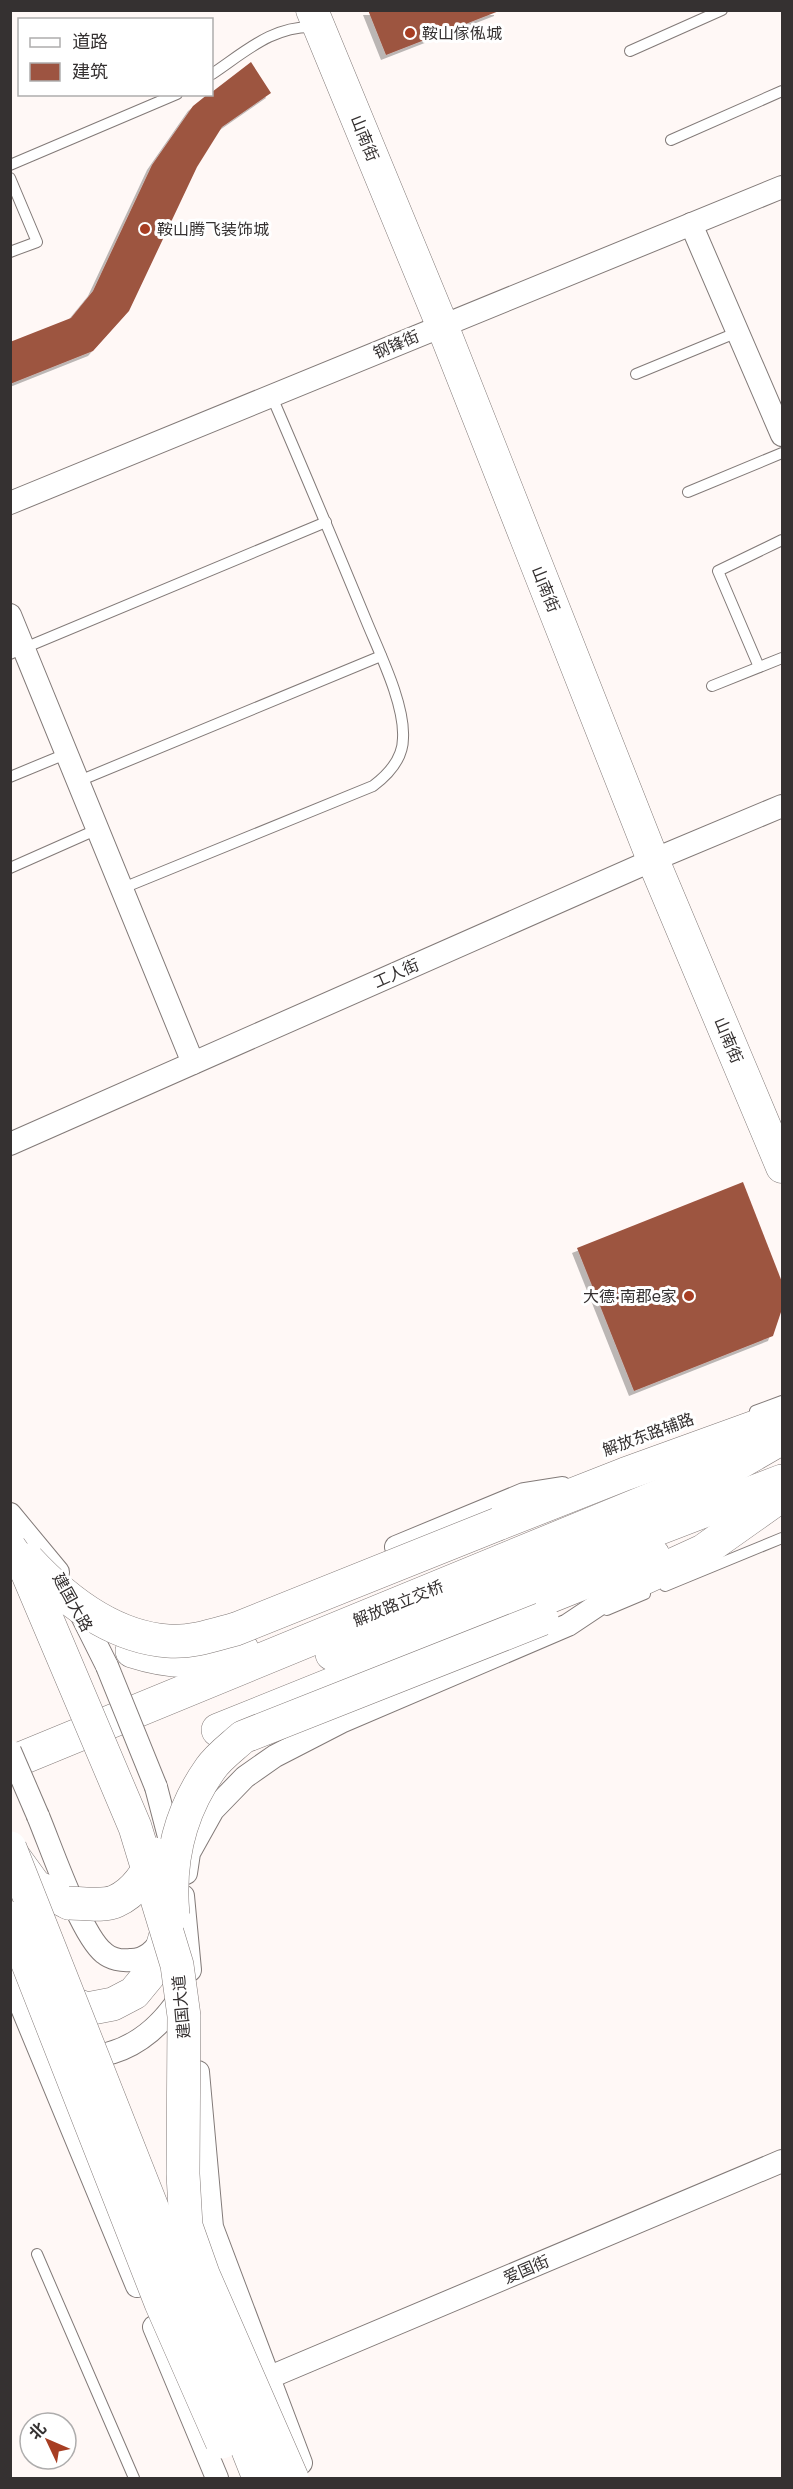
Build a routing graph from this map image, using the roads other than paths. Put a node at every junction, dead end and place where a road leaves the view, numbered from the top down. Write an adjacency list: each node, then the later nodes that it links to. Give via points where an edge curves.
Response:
1 (722, 10): 3 (lane)
2 (316, 19): 4 (lane, via 272,34); 13 (main road, 山南街)
3 (630, 51)
4 (213, 73)
5 (783, 91): 7 (lane)
6 (172, 96): 8 (lane)
7 (671, 140)
8 (10, 165)
9 (10, 178): 12 (lane, via 37,242)
10 (783, 187): 11 (street, 钢锋街)
11 (691, 224): 13 (street, 钢锋街); 14 (street)
12 (10, 252)
13 (442, 325): 16 (street, 钢锋街); 34 (main road, 山南街)
14 (738, 332): 15 (lane); 17 (street)
15 (636, 374)
16 (272, 397): 20 (street, 钢锋街); 21 (lane)
17 (783, 435)
18 (783, 453): 19 (lane)
19 (688, 492)
20 (10, 503)
21 (326, 522): 24 (lane); 25 (lane)
22 (783, 540): 27 (lane, via 718,571)
23 (10, 615): 24 (street)
24 (18, 651): 29 (street)
25 (381, 656): 31 (lane); 36 (lane, via 404,736 402,752 386,776 373,786)
26 (783, 658): 27 (lane)
27 (759, 667): 28 (lane)
28 (712, 686)
29 (68, 753): 30 (lane); 31 (street)
30 (10, 777)
31 (80, 781): 33 (street)
32 (783, 806): 34 (street, 工人街)
33 (99, 829): 35 (lane); 36 (street)
34 (652, 860): 37 (street, 工人街); 39 (main road, 山南街)
35 (10, 868)
36 (123, 888): 37 (street)
37 (193, 1063): 38 (street, 工人街)
38 (12, 1139)
39 (783, 1167)
40 (783, 1401): 41 (lane)
41 (749, 1413)
42 (783, 1421): 45 (highway)
43 (783, 1437): 52 (highway, via 675,1471 239,1650 206,1660 150,1657 33,1606); 55 (highway, 解放路立交桥, via 737,1464)
44 (569, 1478): 46 (lane)
45 (614, 1478): 46 (street); 50 (highway, bridge, via 236,1629 202,1639 169,1641 106,1623 70,1601)
46 (524, 1494): 51 (street, via 236,1614 191,1626 153,1628 127,1622 100,1611)
47 (777, 1494): 53 (highway, via 703,1551); 56 (highway, 解放路立交桥, via 254,1685); 57 (highway, bridge, via 697,1538 218,1730 192,1755 177,1779 152,1863 138,1884 116,1901 69,1903 35,1886)
48 (10, 1514): 50 (street, 建国大路)
49 (783, 1538): 53 (lane)
50 (18, 1552): 51 (street, 建国大路, via 60,1574); 60 (highway, 建国大道, bridge, via 135,1827)
51 (67, 1588): 58 (street, 建国大路, bridge, via 108,1666 156,1787)
52 (10, 1607)
53 (555, 1622): 58 (street, via 341,1722 244,1777 213,1810 189,1853); 61 (highway, bridge, via 243,1737 227,1752 211,1768 190,1802 175,1845 171,1899)
54 (10, 1751): 58 (street, bridge, via 83,1923 105,1954 117,1959 146,1957 163,1937)
55 (10, 1762)
56 (10, 1783)
57 (12, 1852): 70 (highway, bridge)
58 (183, 1893): 61 (street)
59 (10, 1918): 62 (highway, bridge)
60 (167, 1931): 61 (highway, 建国大道, bridge); 62 (highway, bridge, via 157,1965 134,1993 113,2004 87,2009 51,1998)
61 (184, 1972): 63 (street, via 168,2015 150,2033 121,2050 69,2057 44,2046); 66 (street, via 212,2227); 71 (highway, 建国大道, bridge, via 186,2226)
62 (23, 1980): 63 (street); 69 (highway, bridge)
63 (33, 2034): 68 (street)
64 (783, 2161): 66 (street, 爱国街)
65 (37, 2254): 67 (lane)
66 (270, 2378): 72 (street)
67 (134, 2478)
68 (217, 2478)
69 (238, 2478)
70 (259, 2478)
71 (292, 2478)
72 (307, 2478)

